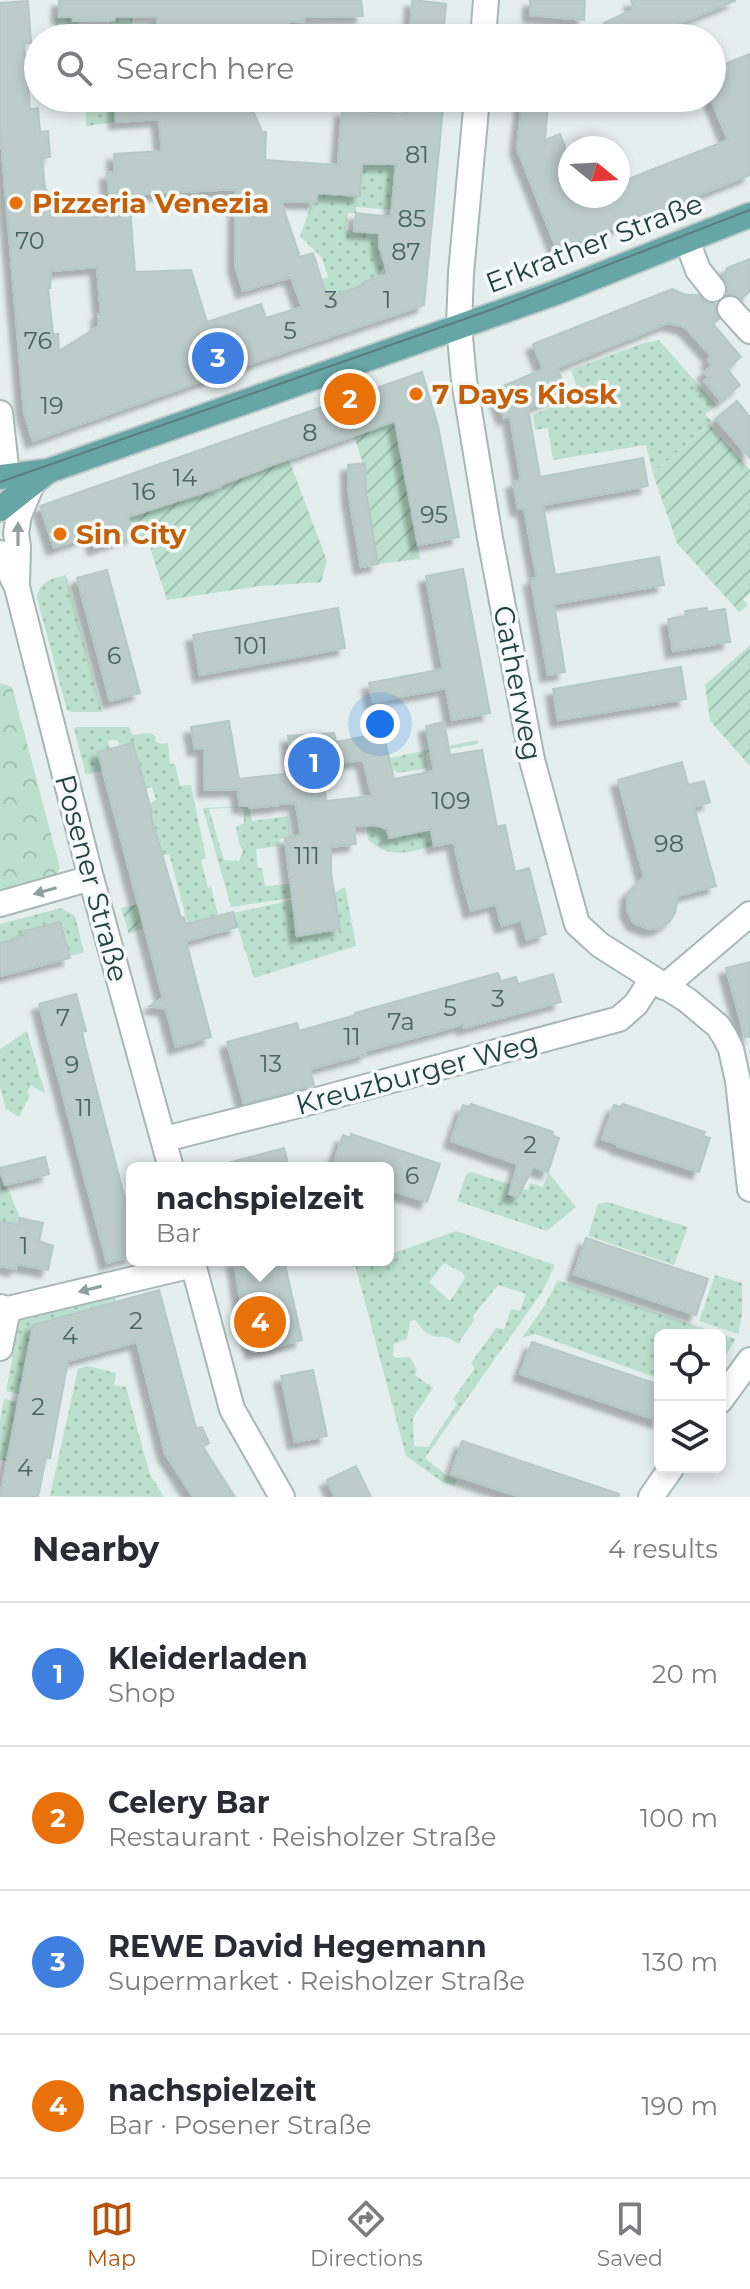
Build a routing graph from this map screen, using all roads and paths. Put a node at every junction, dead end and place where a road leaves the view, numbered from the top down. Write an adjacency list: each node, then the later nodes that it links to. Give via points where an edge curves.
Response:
1 (486, 0): 2 (street)
2 (484, 24)
3 (476, 112): 8 (street, Gatherweg)
4 (750, 215): 5 (main road, Erkrather Straße)
5 (687, 240): 6 (street, via 698,270); 8 (main road, Erkrather Straße)
6 (713, 289)
7 (730, 309): 9 (street)
8 (459, 326): 12 (main road, Erkrather Straße); 19 (street, Gatherweg, via 491,547 527,732 577,924)
9 (750, 331)
10 (0, 413): 11 (street)
11 (3, 476): 12 (main road)
12 (40, 478): 13 (main road); 15 (street, Posener Straße, one-way to 12, via 19,515)
13 (0, 509)
14 (0, 553): 15 (street, Posener Straße)
15 (17, 587): 16 (street, Posener Straße)
16 (91, 878): 17 (street, one-way to 17); 20 (street, Posener Straße)
17 (0, 904)
18 (750, 914): 19 (street, Kreuzburger Weg)
19 (658, 983): 20 (street, Kreuzburger Weg, via 619,1019); 22 (street, Gatherweg, via 718,1026 731,1049)
20 (165, 1139): 21 (street, Posener Straße)
21 (170, 1162)
22 (750, 1179)
23 (176, 1266): 25 (street, one-way to 25)
24 (193, 1266): 30 (street, via 232,1409)
25 (4, 1308): 26 (street)
26 (0, 1348)
27 (750, 1360): 28 (street)
28 (726, 1393)
29 (668, 1473): 31 (street)
30 (282, 1497)
31 (651, 1497)

